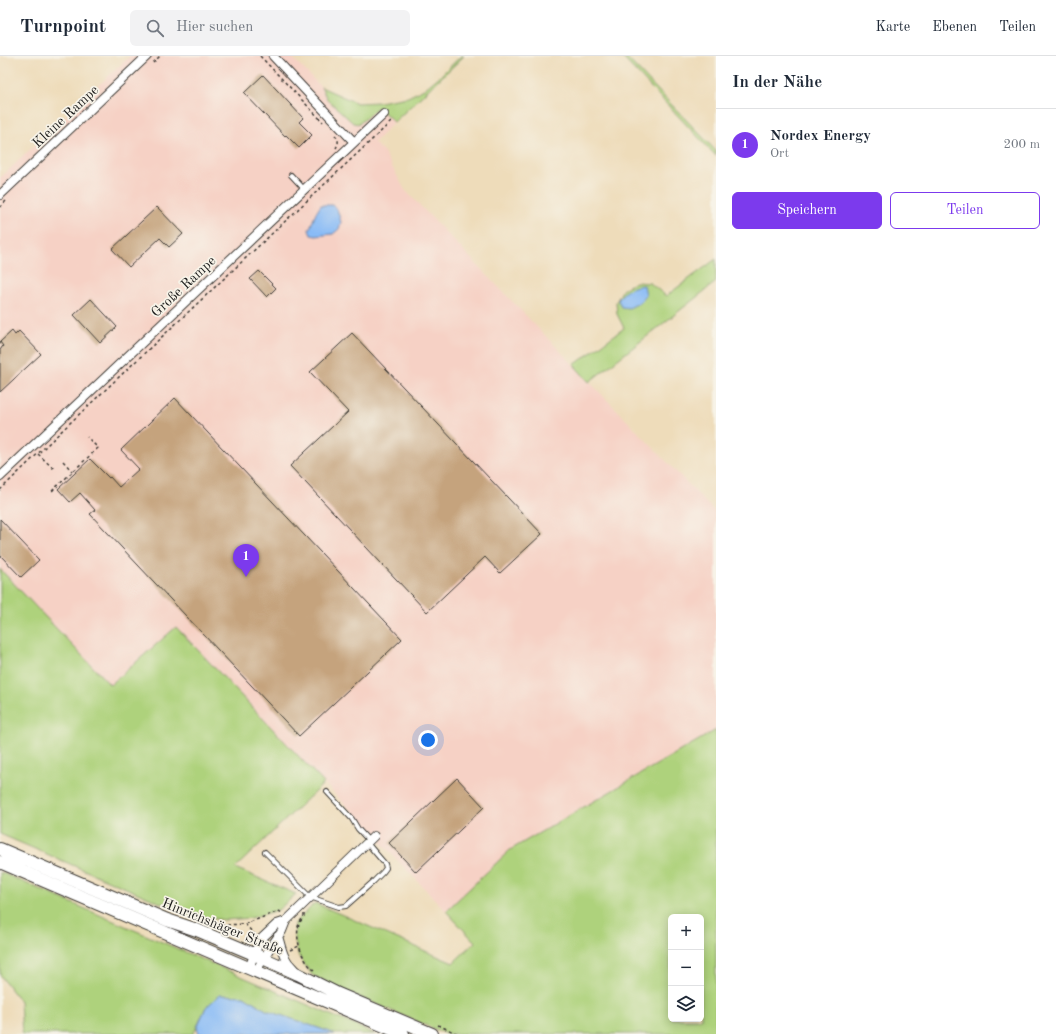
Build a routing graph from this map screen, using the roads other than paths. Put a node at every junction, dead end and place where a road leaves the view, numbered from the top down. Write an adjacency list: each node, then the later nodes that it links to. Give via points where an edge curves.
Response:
1 (147, 56): 7 (street, Kleine Rampe)
2 (273, 56): 4 (street)
3 (384, 114): 4 (street, Große Rampe)
4 (354, 142): 6 (street, Große Rampe)
5 (291, 175): 6 (lane)
6 (304, 190): 8 (street, Große Rampe)
7 (0, 195)
8 (0, 477)
9 (327, 792): 10 (lane)
10 (370, 840): 14 (street); 14 (lane, via 386,868 374,881 346,906 339,907)
11 (0, 849): 17 (main road, Hinrichshäger Straße)
12 (265, 852): 14 (lane)
13 (0, 862): 18 (main road, Hinrichshäger Straße)
14 (310, 897): 15 (street)
15 (288, 919): 16 (street); 17 (street, via 276,924 260,940)
16 (278, 936): 17 (street); 19 (street, via 284,959)
17 (259, 956): 18 (street); 19 (main road, Hinrichshäger Straße)
18 (253, 969): 20 (main road, Hinrichshäger Straße)
19 (298, 974): 21 (main road, Hinrichshäger Straße)
20 (403, 1034)
21 (432, 1034)

